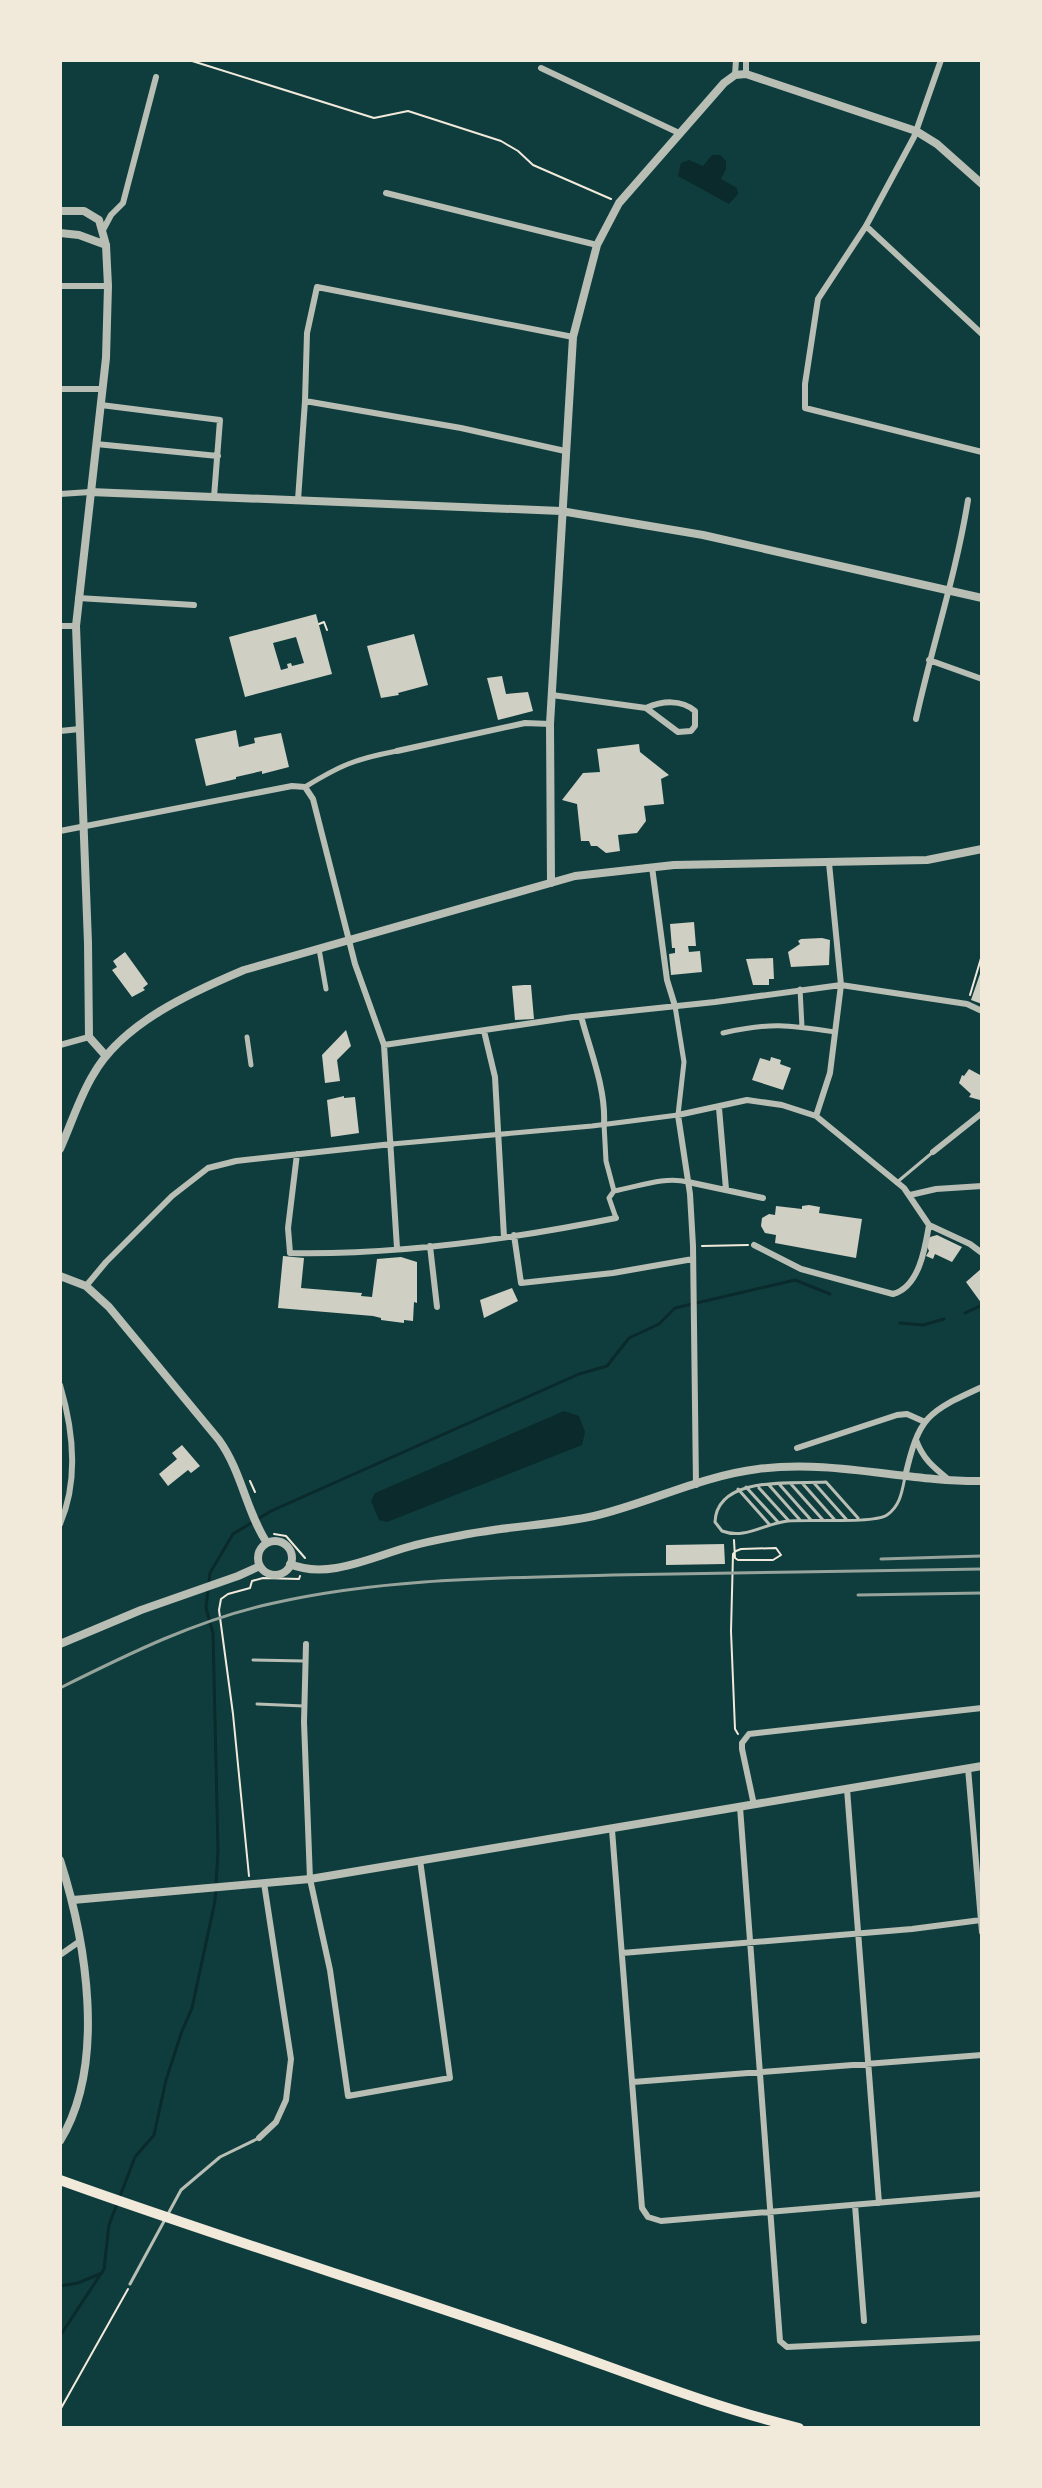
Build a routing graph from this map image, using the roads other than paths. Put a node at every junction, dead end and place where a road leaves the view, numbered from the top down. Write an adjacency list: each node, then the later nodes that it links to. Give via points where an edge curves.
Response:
1 (736, 60): 6 (street)
2 (746, 60): 5 (street)
3 (941, 60): 8 (street)
4 (541, 68): 9 (street)
5 (746, 74): 6 (street); 8 (street)
6 (735, 75): 9 (street)
7 (156, 77): 14 (street, via 123,203)
8 (916, 131): 10 (street); 13 (street)
9 (679, 133): 17 (street, via 619,203)
10 (982, 184)
11 (386, 193): 17 (street)
12 (60, 211): 14 (street, via 92,214)
13 (866, 226): 20 (street); 28 (street, via 818,299 805,408)
14 (103, 230): 16 (street)
15 (60, 233): 16 (street)
16 (106, 245): 19 (street)
17 (597, 245): 21 (street)
18 (60, 286): 19 (street)
19 (108, 286): 23 (street)
20 (982, 334)
21 (573, 337): 24 (street, via 317,287 307,333); 27 (street)
22 (60, 389): 23 (street)
23 (102, 389): 25 (street)
24 (305, 401): 27 (street); 33 (street)
25 (101, 405): 26 (street); 29 (street, via 220,420)
26 (96, 444): 29 (street); 30 (street)
27 (565, 451): 35 (street)
28 (982, 452)
29 (218, 456): 32 (street)
30 (90, 492): 31 (street); 32 (street); 37 (street)
31 (60, 494)
32 (214, 497): 33 (street)
33 (298, 500): 35 (street)
34 (968, 500): 36 (street)
35 (561, 511): 36 (street, via 703,535); 44 (street)
36 (950, 589): 38 (street); 42 (street)
37 (78, 598): 39 (street); 41 (street)
38 (982, 598)
39 (194, 605)
40 (60, 626): 41 (street)
41 (76, 626): 48 (street)
42 (929, 660): 43 (street); 46 (street)
43 (982, 679)
44 (552, 695): 45 (street); 47 (street)
45 (646, 708): 45 (street, via 678,732 695,726 695,711 680,703)
46 (916, 719)
47 (550, 724): 50 (street, via 525,723); 57 (street)
48 (80, 729): 49 (street); 52 (street)
49 (60, 731)
50 (397, 751): 51 (street, via 359,758)
51 (305, 787): 52 (street); 58 (street, via 313,799)
52 (83, 827): 53 (street); 70 (street)
53 (60, 831)
54 (982, 849): 55 (street, via 927,860)
55 (829, 863): 56 (street); 60 (street)
56 (652, 867): 57 (street); 63 (street)
57 (551, 883): 58 (street)
58 (350, 940): 59 (street); 73 (street)
59 (319, 948): 61 (street); 74 (street, via 200,988 156,1013)
60 (841, 985): 62 (street); 64 (street, via 967,1004); 68 (street)
61 (326, 989)
62 (800, 989): 63 (street); 66 (street)
63 (675, 1006): 65 (street); 78 (street, via 684,1062)
64 (982, 1011)
65 (581, 1016): 67 (street); 80 (street, via 605,1109)
66 (802, 1027): 68 (street); 69 (street, via 759,1024)
67 (484, 1031): 73 (street); 81 (street, via 495,1077)
68 (835, 1032): 79 (street, via 830,1073)
69 (723, 1033)
70 (89, 1037): 72 (street); 74 (street)
71 (247, 1037): 75 (street)
72 (60, 1045)
73 (384, 1045): 82 (street)
74 (106, 1056): 83 (street, via 93,1073)
75 (251, 1065)
76 (719, 1108): 78 (street); 79 (street, via 761,1101); 89 (street)
77 (982, 1113): 84 (street)
78 (678, 1115): 80 (street); 86 (street)
79 (816, 1116): 87 (street)
80 (604, 1124): 81 (street); 90 (street)
81 (499, 1134): 82 (street); 96 (street)
82 (392, 1144): 85 (street); 99 (street)
83 (60, 1149)
84 (933, 1152): 87 (lane)
85 (297, 1154): 99 (street, via 290,1253); 103 (street, via 208,1168 172,1196)
86 (688, 1182): 89 (street); 90 (street, via 649,1182); 101 (street)
87 (896, 1183): 91 (street)
88 (982, 1186): 91 (street)
89 (726, 1189): 92 (street)
90 (614, 1191): 93 (street, via 609,1198)
91 (910, 1195): 94 (street)
92 (763, 1198)
93 (616, 1218): 95 (street)
94 (929, 1225): 97 (street, via 918,1273 893,1294 801,1269); 100 (street)
95 (514, 1235): 96 (street); 101 (street, via 521,1283)
96 (504, 1237): 98 (street)
97 (754, 1245)
98 (430, 1246): 99 (street); 104 (street)
99 (397, 1248)
100 (982, 1253)
101 (693, 1259): 116 (street)
102 (60, 1276): 103 (street)
103 (86, 1286): 132 (street, via 232,1457)
104 (437, 1307)
105 (60, 1385): 130 (street, via 71,1431 72,1469)
106 (982, 1387): 107 (street, via 936,1409)
107 (925, 1422): 108 (street); 109 (street, via 897,1415)
108 (915, 1438): 110 (street); 112 (street, via 922,1455)
109 (797, 1448)
110 (905, 1477): 112 (street); 116 (street, via 820,1466 758,1469); 122 (lane, via 896,1507 881,1518)
111 (982, 1481): 112 (street)
112 (952, 1482)
113 (814, 1483): 115 (lane); 122 (lane, via 826,1482); 124 (lane)
114 (791, 1484): 115 (lane); 118 (lane); 127 (lane)
115 (803, 1484): 123 (lane)
116 (696, 1485): 133 (street, via 596,1515 475,1533 331,1568)
117 (769, 1485): 118 (lane); 119 (lane); 125 (lane)
118 (780, 1485): 126 (lane)
119 (758, 1486): 120 (lane); 128 (lane)
120 (746, 1487): 121 (lane); 129 (lane)
121 (738, 1489): 131 (lane); 131 (lane, via 718,1505 718,1528 743,1534)
122 (858, 1518): 124 (lane)
123 (834, 1519): 124 (lane); 127 (lane)
124 (846, 1519)
125 (800, 1520): 126 (lane); 128 (lane)
126 (811, 1520): 127 (lane)
127 (823, 1520)
128 (789, 1521): 129 (lane)
129 (778, 1522): 131 (lane)
130 (60, 1524)
131 (769, 1524)
132 (267, 1543): 133 (street, via 286,1545); 134 (street, via 258,1555)
133 (290, 1564): 134 (street, via 278,1574)
134 (260, 1566): 135 (street)
135 (60, 1644)
136 (306, 1644): 138 (street)
137 (253, 1660): 138 (lane)
138 (304, 1661): 140 (street)
139 (257, 1704): 140 (lane)
140 (304, 1706): 150 (street)
141 (982, 1708): 145 (street, via 749,1734 742,1743)
142 (982, 1766): 143 (street)
143 (968, 1768): 144 (street); 153 (street)
144 (847, 1789): 145 (street); 155 (street)
145 (754, 1805): 146 (street)
146 (740, 1807): 147 (street); 157 (street)
147 (612, 1830): 149 (street); 158 (street)
148 (60, 1860): 152 (street)
149 (420, 1860): 150 (street); 150 (street, via 450,2078 348,2096 330,1970)
150 (310, 1879): 151 (street)
151 (264, 1883): 152 (street); 164 (street, via 291,2059 286,2100 276,2122)
152 (73, 1900): 156 (street)
153 (981, 1920): 154 (street); 155 (street)
154 (982, 1932)
155 (859, 1933): 157 (street); 161 (street)
156 (80, 1941): 159 (street); 165 (street, via 87,2024 84,2075)
157 (750, 1941): 158 (street); 162 (street)
158 (622, 1953): 163 (street)
159 (60, 1955)
160 (982, 2055): 161 (street)
161 (869, 2064): 162 (street); 168 (street)
162 (760, 2072): 163 (street); 170 (street)
163 (633, 2082): 170 (street, via 642,2208 648,2217 661,2221)
164 (259, 2138): 171 (lane, via 220,2157 181,2190)
165 (60, 2141)
166 (60, 2180): 174 (main road)
167 (982, 2194): 168 (street)
168 (879, 2203): 169 (street)
169 (855, 2205): 170 (street); 172 (street)
170 (770, 2213): 173 (street, via 782,2345)
171 (130, 2284)
172 (864, 2321)
173 (982, 2338)
174 (748, 2416): 175 (main road); 176 (main road)
175 (773, 2428)
176 (799, 2428)

